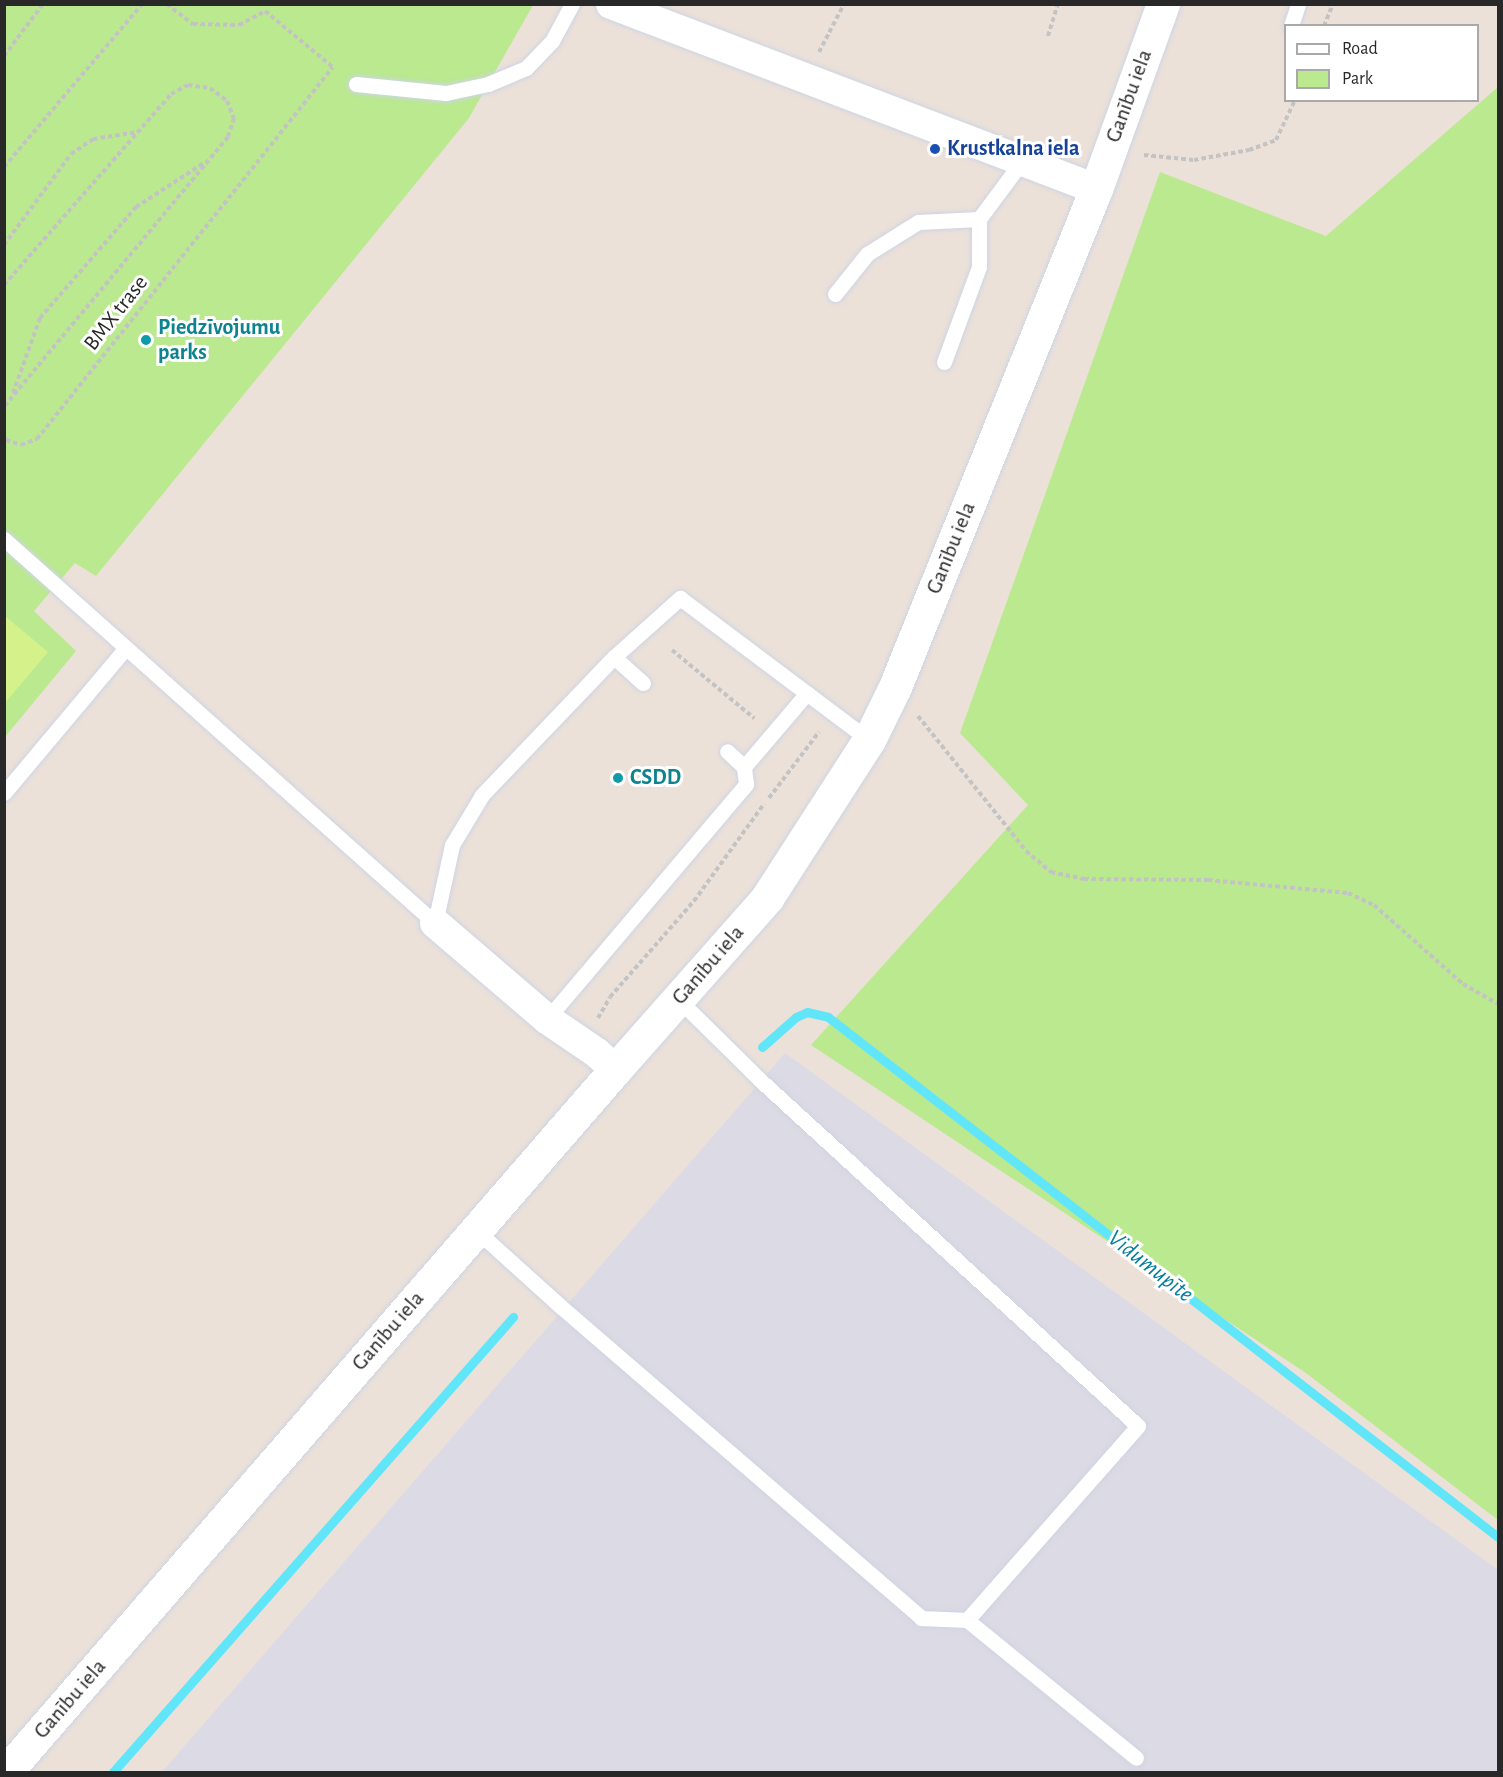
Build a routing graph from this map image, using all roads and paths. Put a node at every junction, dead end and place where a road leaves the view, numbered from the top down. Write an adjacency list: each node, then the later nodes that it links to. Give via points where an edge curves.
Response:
1 (43, 4): 14 (path)
2 (142, 4): 23 (path)
3 (167, 4): 15 (path, via 193,24 239,25 265,11)
4 (572, 4): 17 (lane, via 552,41 526,68 488,84 446,93)
5 (611, 4): 16 (street)
6 (844, 4): 16 (path)
7 (1058, 4): 13 (path)
8 (1163, 4): 20 (street, Ganību iela)
9 (1298, 4): 11 (lane)
10 (1333, 4): 12 (path)
11 (1292, 24)
12 (1325, 24)
13 (1047, 36)
14 (4, 56)
15 (333, 67): 17 (path); 32 (path, BMX trase, via 37,439 21,445)
16 (805, 79): 22 (street)
17 (356, 84)
18 (1294, 102): 20 (path, via 1276,140 1249,150 1194,160 1149,156)
19 (138, 132): 21 (path, BMX trase, via 171,94 188,85 210,88 227,101 234,118 228,136); 26 (path, via 93,139 71,154); 27 (path, BMX trase)
20 (1111, 147): 24 (street, Ganību iela)
21 (210, 159): 30 (path, BMX trase); 30 (path, BMX trase, via 136,207 40,318)
22 (1022, 161): 24 (street); 25 (lane)
23 (4, 167)
24 (1096, 189): 38 (street, Ganību iela)
25 (979, 219): 28 (lane, via 918,222 867,254); 29 (lane, via 979,267)
26 (4, 245)
27 (4, 285)
28 (835, 294)
29 (944, 362)
30 (12, 396): 31 (path, BMX trase)
31 (4, 407)
32 (4, 437)
33 (4, 539): 34 (lane)
34 (125, 649): 45 (lane); 46 (lane)
35 (672, 650): 41 (path)
36 (614, 657): 37 (lane); 39 (lane, via 680,598); 46 (lane, via 482,795 452,845)
37 (643, 683)
38 (895, 687): 42 (street, Ganību iela); 48 (path, via 1026,851 1051,872 1084,879 1208,880 1348,893 1374,905 1463,984)
39 (807, 693): 40 (lane); 44 (lane)
40 (835, 714): 42 (lane); 50 (path, via 799,755 694,901 609,997 596,1022)
41 (762, 724)
42 (870, 740): 47 (street, Ganību iela, via 767,898)
43 (727, 751): 44 (lane)
44 (744, 767): 49 (lane, via 746,784)
45 (4, 793)
46 (435, 923): 49 (street)
47 (678, 999): 50 (street, Ganību iela); 52 (lane, via 760,1080 1138,1426)
48 (1498, 1004)
49 (547, 1019): 50 (street)
50 (606, 1062): 51 (street, Ganību iela)
51 (476, 1230): 52 (lane, via 921,1618); 54 (street, Ganību iela)
52 (968, 1620): 53 (lane)
53 (1136, 1758)
54 (6, 1773)

